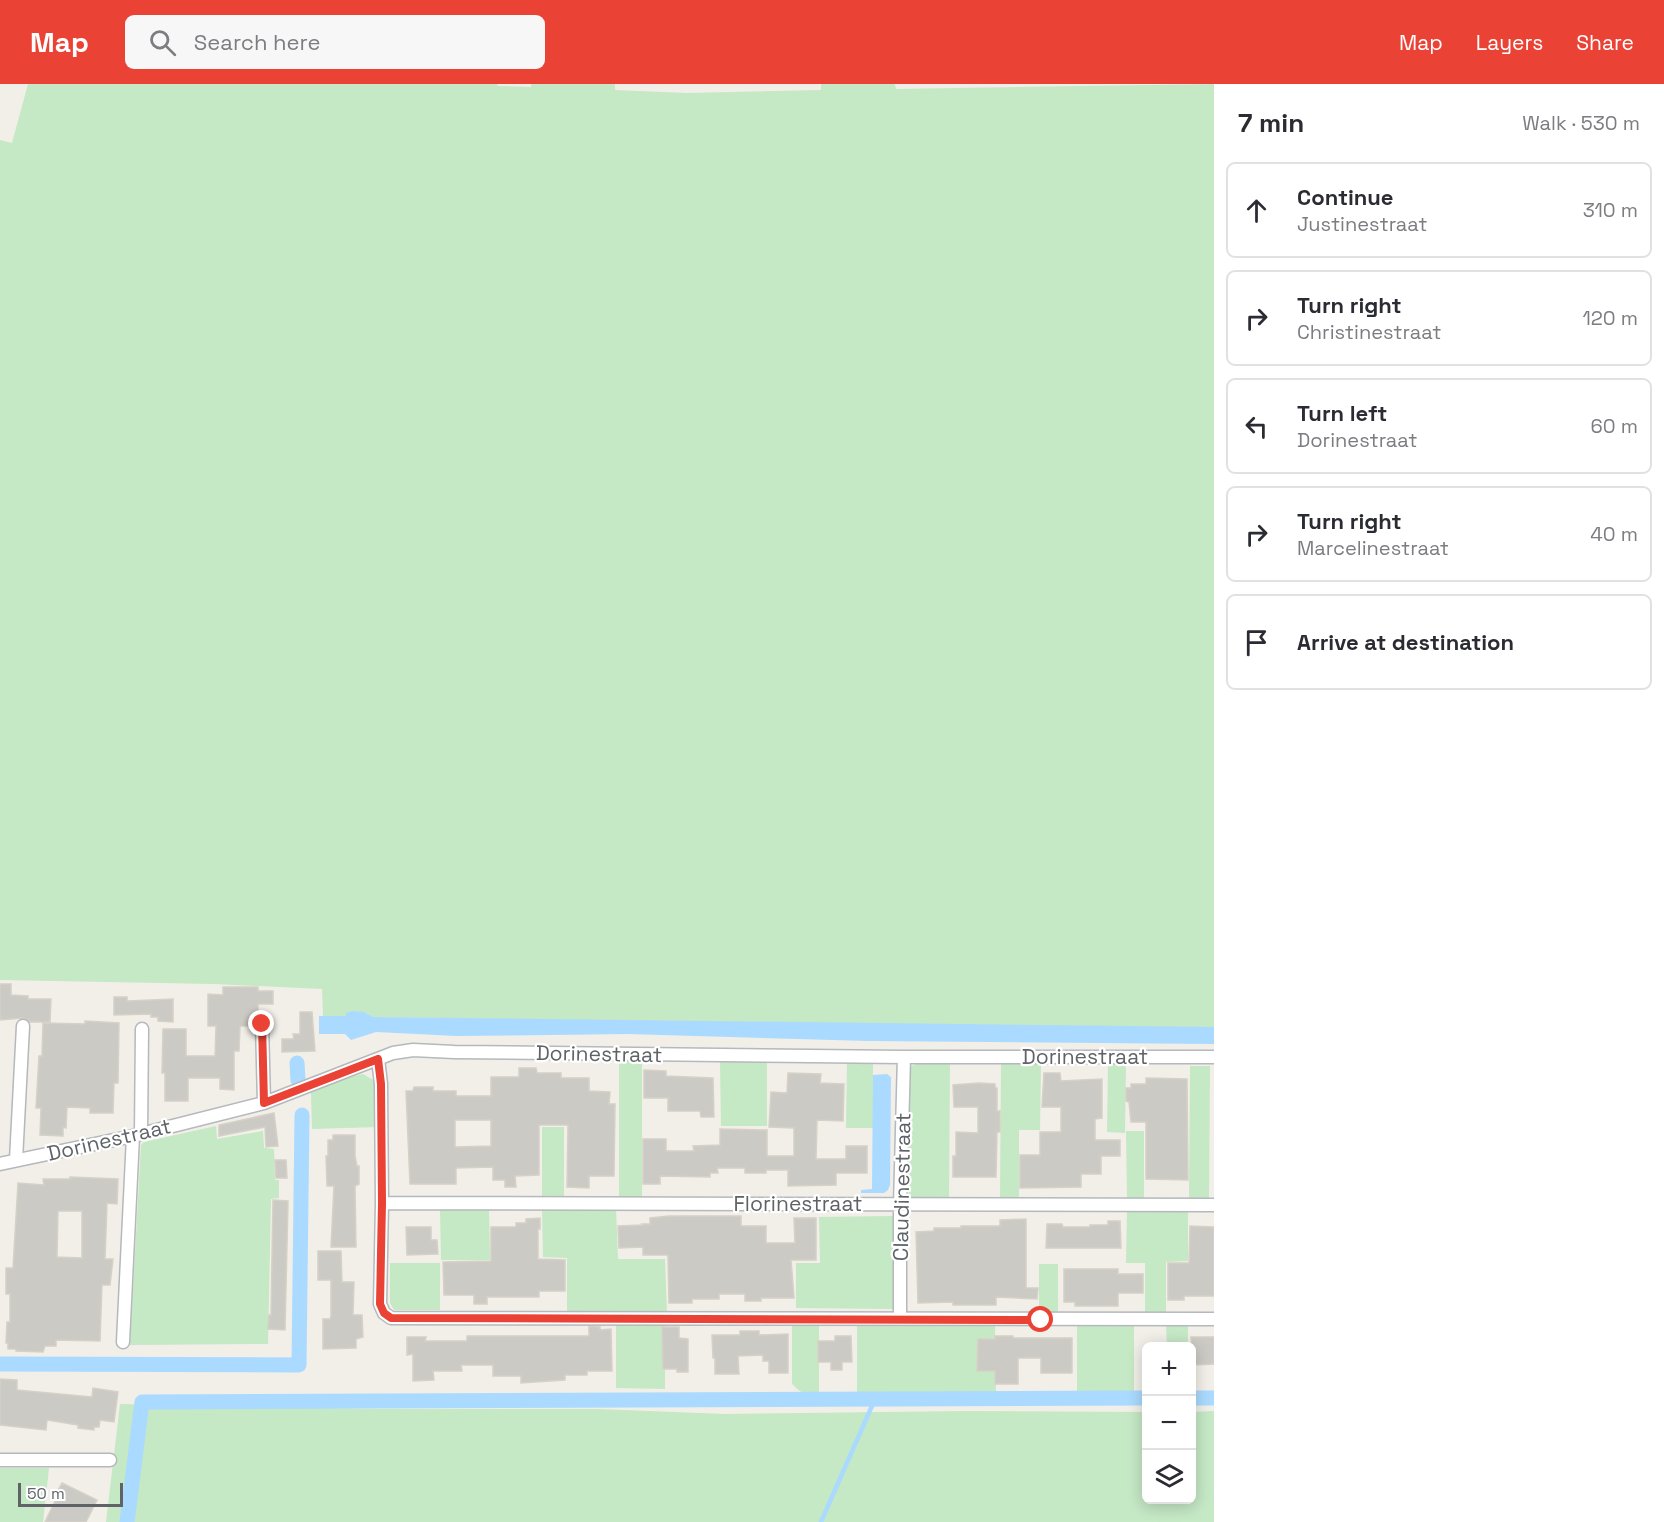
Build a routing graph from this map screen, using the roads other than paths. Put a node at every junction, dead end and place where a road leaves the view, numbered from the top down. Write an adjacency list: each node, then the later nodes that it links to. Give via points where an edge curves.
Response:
1 (262, 1024): 7 (street)
2 (23, 1026): 9 (street)
3 (142, 1029): 8 (street)
4 (904, 1057): 5 (street, Dorinestraat); 6 (street, Dorinestraat, via 413,1050); 12 (street, Claudinestraat)
5 (1214, 1058)
6 (378, 1059): 7 (street, Dorinestraat); 11 (street)
7 (264, 1103): 8 (street, Dorinestraat)
8 (137, 1134): 9 (street, Dorinestraat); 16 (street)
9 (16, 1160): 10 (street, Dorinestraat)
10 (0, 1164)
11 (382, 1203): 12 (street, Florinestraat); 14 (street, via 380,1304 391,1318)
12 (900, 1205): 13 (street, Florinestraat); 14 (street, Claudinestraat)
13 (1214, 1205)
14 (900, 1318): 15 (street)
15 (1214, 1319)
16 (123, 1342)
17 (0, 1460): 18 (street)
18 (110, 1460)

